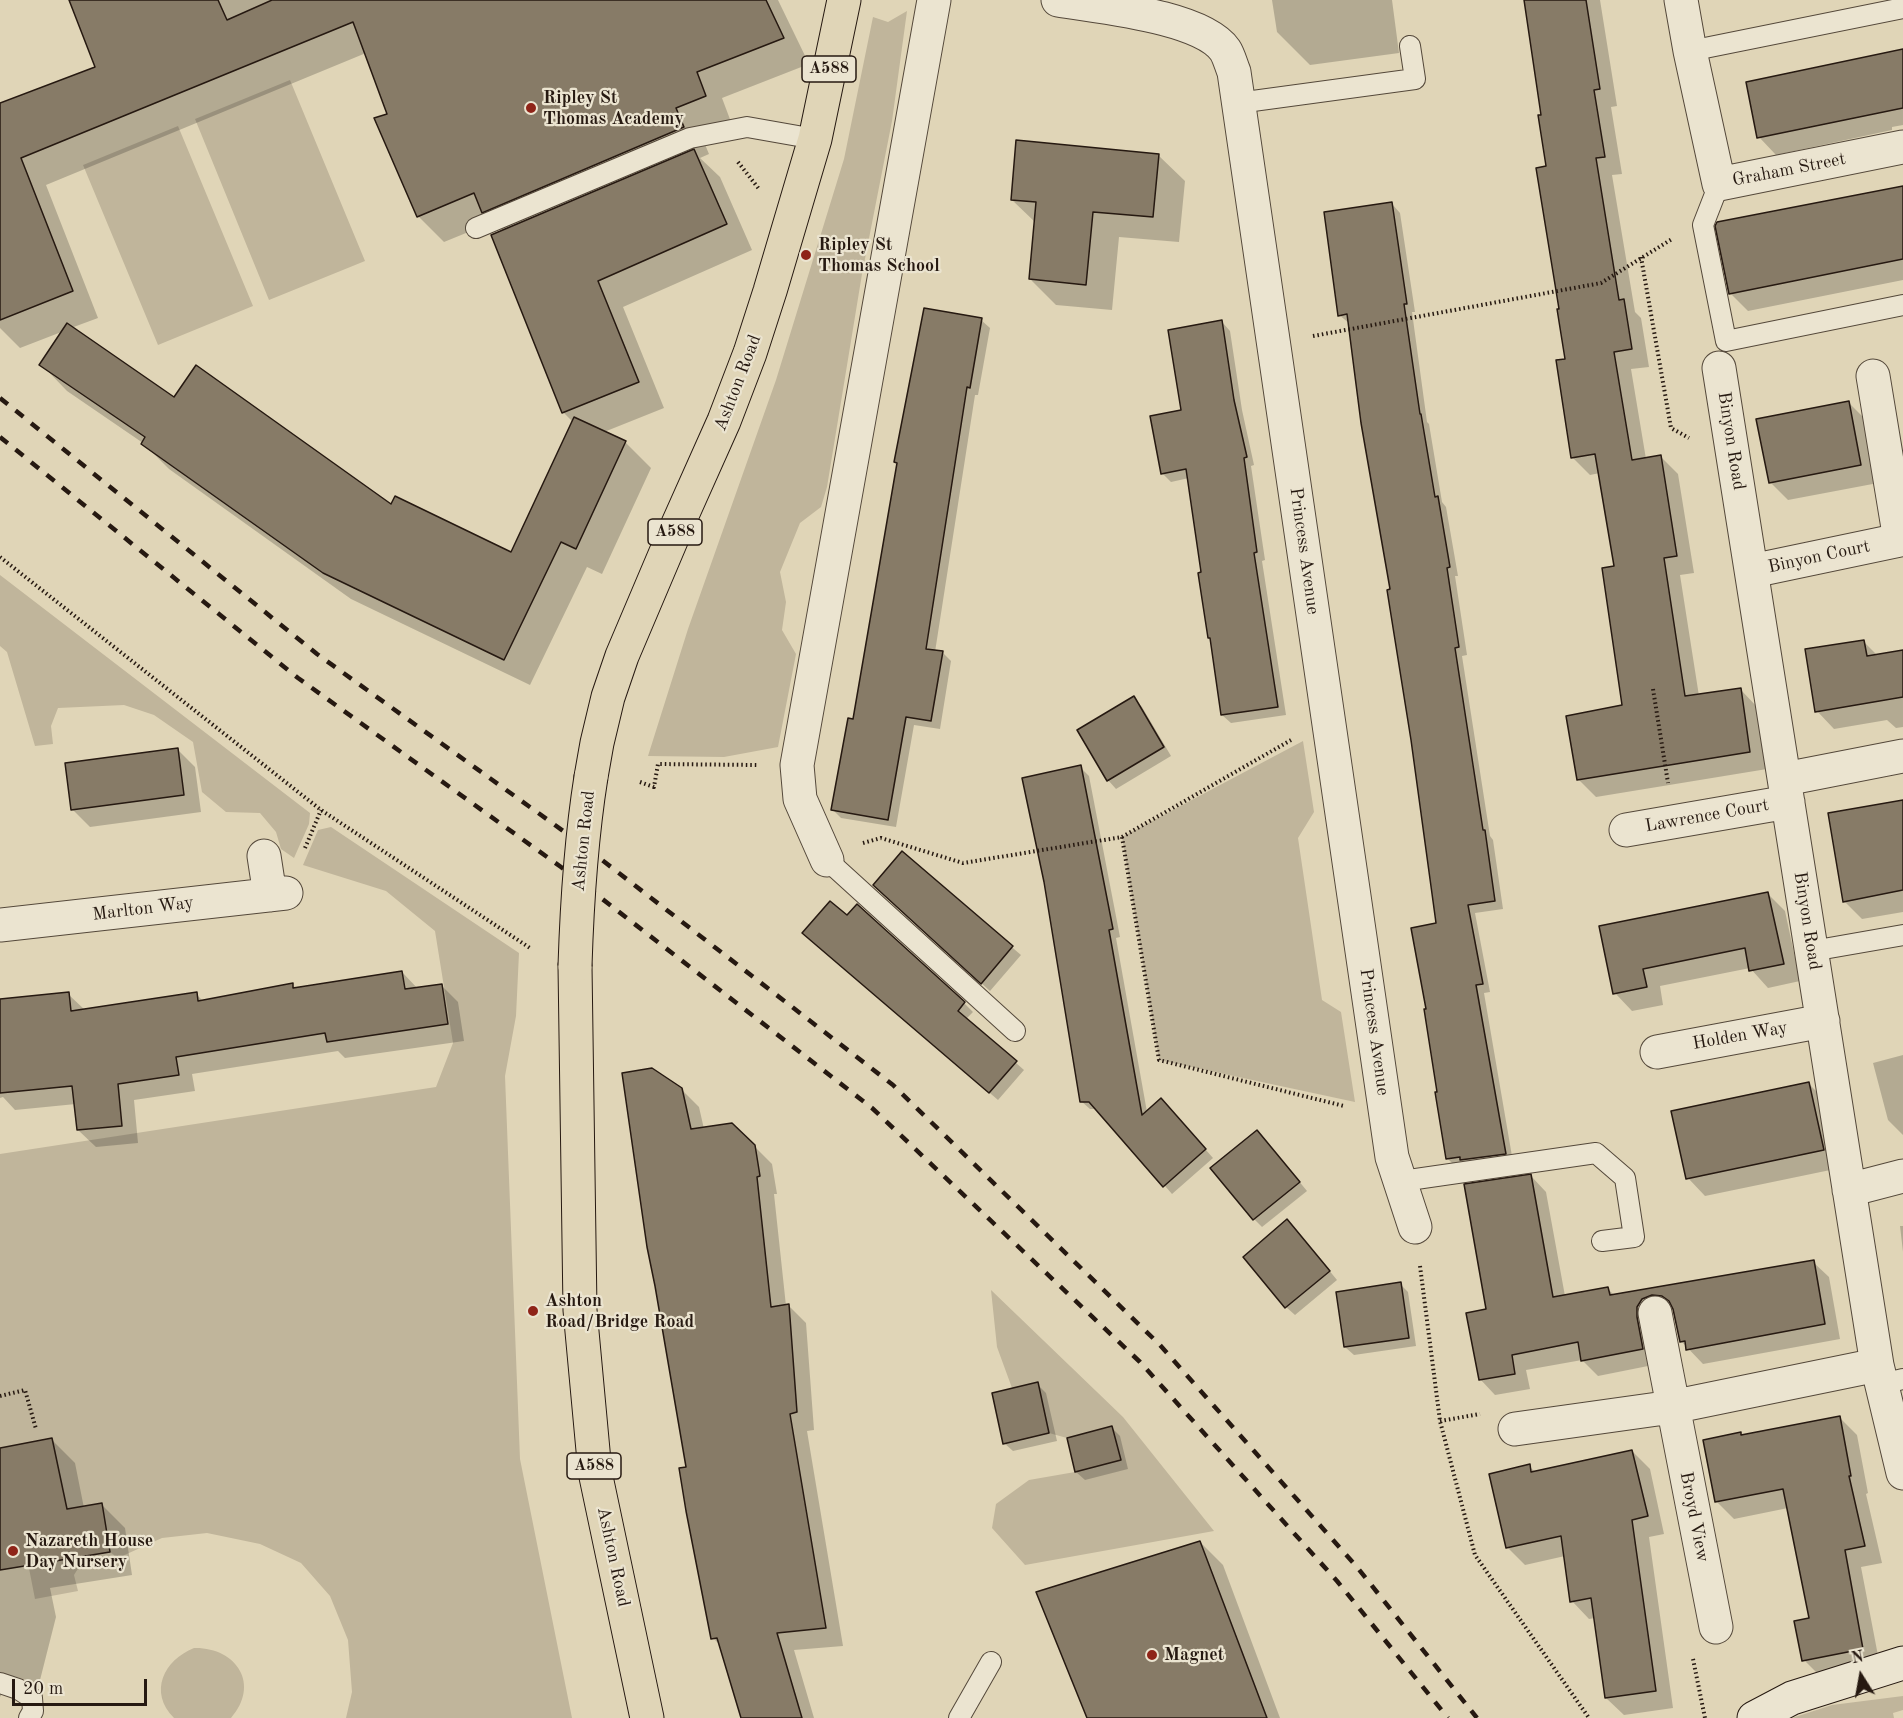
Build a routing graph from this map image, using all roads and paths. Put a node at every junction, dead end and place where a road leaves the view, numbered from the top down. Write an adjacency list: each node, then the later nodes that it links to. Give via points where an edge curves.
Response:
1 (844, 0): 9 (main road, Ashton Road / A588)
2 (934, 0): 27 (street)
3 (1058, 0): 8 (street, Princess Avenue, via 1177,21 1204,33 1225,50 1234,72)
4 (1681, 0): 7 (street, Graham Street)
5 (1903, 8): 7 (lane)
6 (1410, 46): 8 (lane, via 1416,79)
7 (1690, 51): 12 (street, Graham Street)
8 (1238, 103): 44 (street, Princess Avenue, via 1392,1157)
9 (815, 139): 14 (lane, via 747,127 690,138); 60 (main road, Ashton Road / A588, bridge, via 743,373 615,676 597,742 580,854 575,966 580,1310 595,1472)
10 (1903, 147): 12 (street, Graham Street)
11 (734, 156): 13 (path)
12 (1719, 184): 17 (lane, via 1703,225 1726,341)
13 (763, 195)
14 (476, 228)
15 (1673, 238): 16 (path)
16 (1641, 257): 18 (path, via 1601,283); 21 (path, via 1671,428 1694,441)
17 (1903, 305)
18 (1306, 337)
19 (1719, 368): 21 (street, Binyon Road)
20 (1872, 376): 23 (street, Binyon Court, via 1900,540)
21 (1730, 436): 23 (street, Binyon Road)
22 (0, 557): 37 (path, via 321,810)
23 (1752, 571): 29 (street, Binyon Road)
24 (1653, 689): 30 (path)
25 (1293, 740): 32 (path)
26 (1903, 756): 29 (street, Lawrence Court)
27 (797, 765): 28 (path, via 658,764 654,787); 34 (street, via 800,799)
28 (640, 782)
29 (1787, 791): 30 (street, Lawrence Court); 38 (street, Binyon Road)
30 (1674, 821): 31 (street, Lawrence Court)
31 (1626, 830)
32 (1122, 837): 34 (path, via 963,863 881,838 857,844); 42 (path, via 1159,1060)
33 (264, 856): 35 (street, Marlton Way, via 278,894)
34 (827, 860): 40 (lane)
35 (0, 925)
36 (1903, 936): 38 (lane)
37 (530, 948)
38 (1812, 951): 39 (street, Binyon Road)
39 (1823, 1021): 41 (street, Holden Way); 45 (street, Binyon Road)
40 (1015, 1031)
41 (1657, 1052)
42 (1351, 1107)
43 (1903, 1176): 45 (street)
44 (1402, 1181): 46 (street, Princess Avenue); 47 (lane, via 1596,1153 1625,1178 1634,1237)
45 (1849, 1190): 49 (street, Binyon Road)
46 (1415, 1227): 62 (path, via 1440,1420 1475,1555)
47 (1602, 1241)
48 (1655, 1313): 51 (street, Broyd View)
49 (1887, 1376): 51 (street); 54 (street, Binyon Road)
50 (0, 1396): 52 (path, via 25,1390)
51 (1672, 1407): 53 (street); 55 (street, Broyd View)
52 (36, 1429)
53 (1515, 1429)
54 (1903, 1473)
55 (1716, 1627): 63 (path, via 1690,1646)
56 (991, 1662): 61 (lane)
57 (1903, 1663): 64 (street, via 1792,1698)
58 (0, 1683): 59 (lane, via 32,1698)
59 (29, 1718)
60 (647, 1718)
61 (959, 1718)
62 (1589, 1718)
63 (1705, 1718)
64 (1754, 1718)

